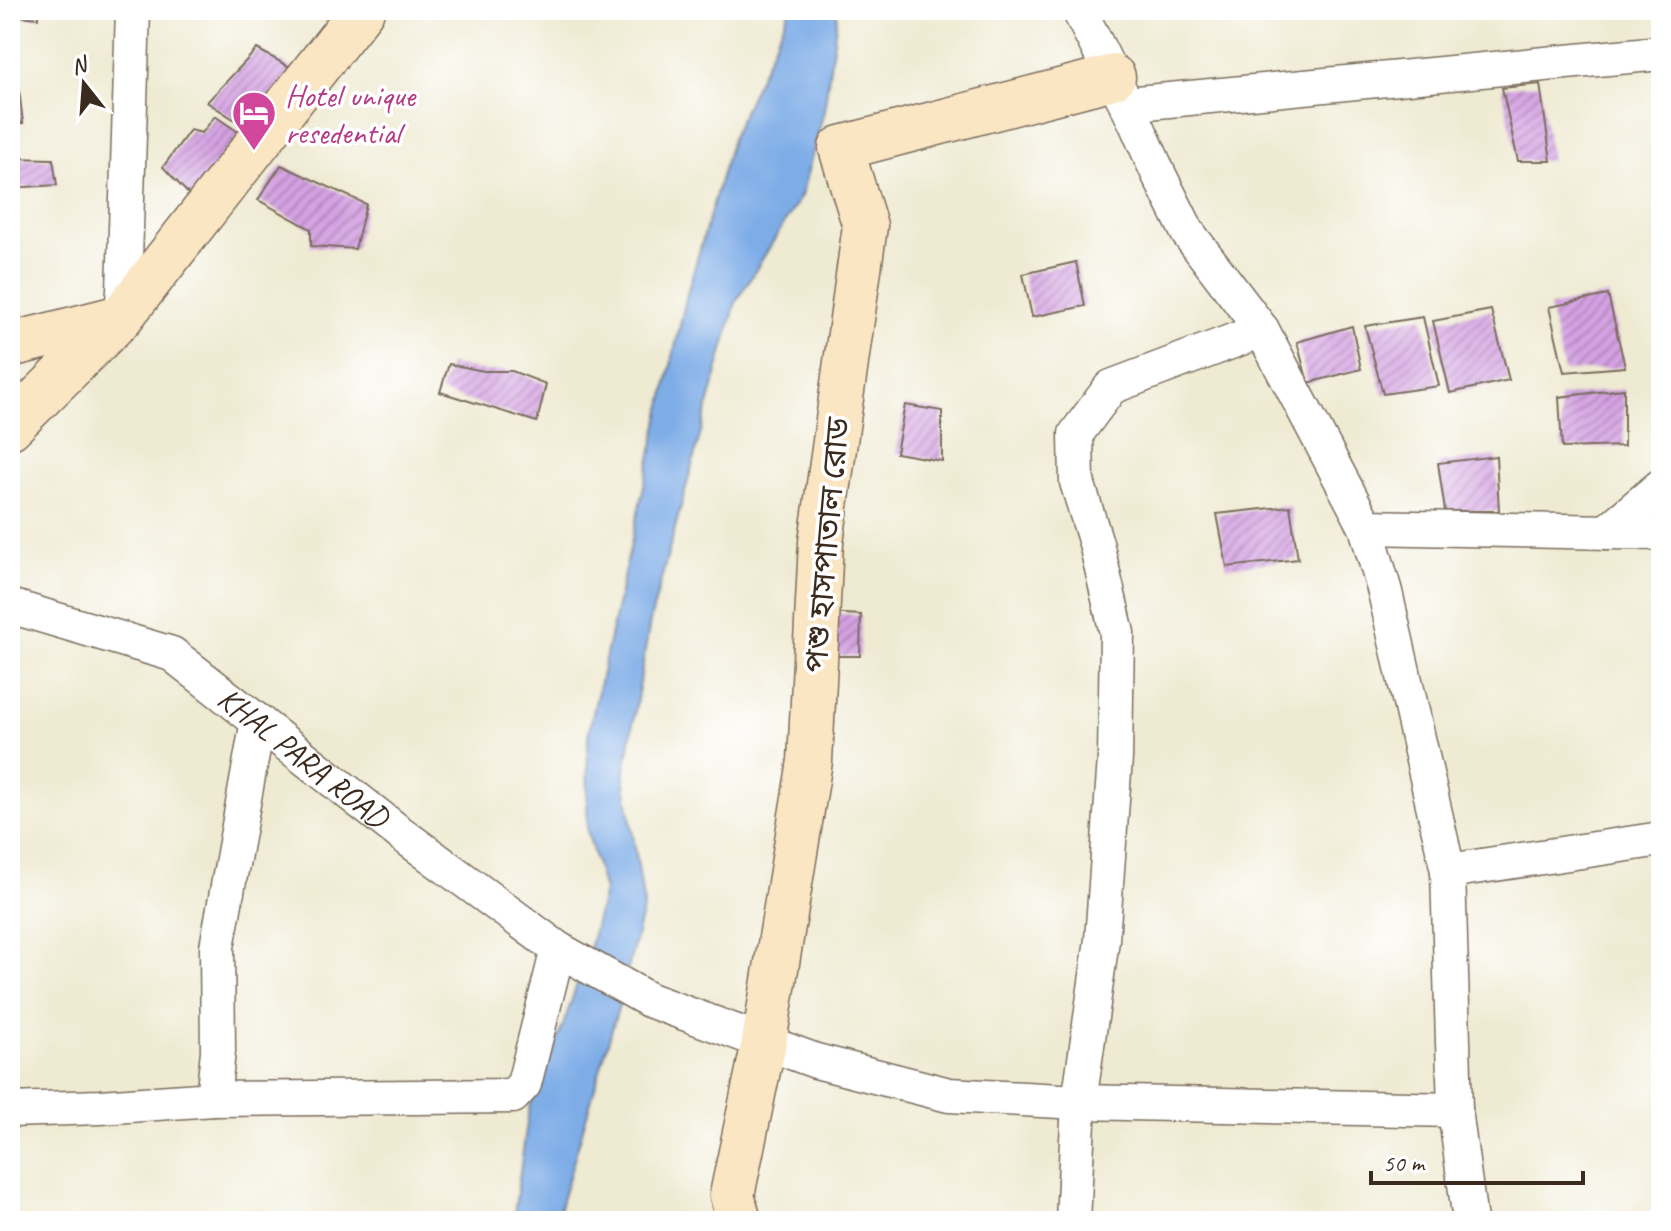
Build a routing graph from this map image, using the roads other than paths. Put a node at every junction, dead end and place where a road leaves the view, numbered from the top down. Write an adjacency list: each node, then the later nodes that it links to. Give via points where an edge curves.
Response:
1 (133, 10): 6 (street)
2 (362, 10): 6 (street)
3 (1079, 10): 5 (street)
4 (1661, 51): 5 (street)
5 (1120, 90): 7 (street, via 1188,233); 19 (street, পশু হাসপাতাল রোড, via 841,148 865,226 821,542 810,761)
6 (121, 317): 8 (street); 9 (street)
7 (1262, 330): 11 (street); 21 (street, via 1111,387 1076,434 1077,482 1117,633 1115,758 1102,940)
8 (10, 345)
9 (10, 427)
10 (1661, 486): 12 (street)
11 (1366, 527): 12 (street); 17 (street)
12 (1606, 532): 13 (street)
13 (1661, 533)
14 (10, 606): 15 (street, KHAL PARA ROAD, via 172,654)
15 (258, 721): 18 (street, KHAL PARA ROAD, via 400,833); 20 (street, via 217,947)
16 (1661, 839): 17 (street)
17 (1448, 871): 23 (street)
18 (565, 952): 19 (street, KHAL PARA ROAD, via 649,1000); 20 (street, via 524,1084 513,1096)
19 (764, 1042): 21 (street, KHAL PARA ROAD, via 949,1095); 24 (street, পশু হাসপাতাল রোড, via 732,1195)
20 (213, 1099): 22 (street)
21 (1079, 1102): 23 (street, KHAL PARA ROAD); 25 (street)
22 (10, 1110)
23 (1455, 1110): 26 (street)
24 (739, 1221)
25 (1073, 1221)
26 (1470, 1221)

